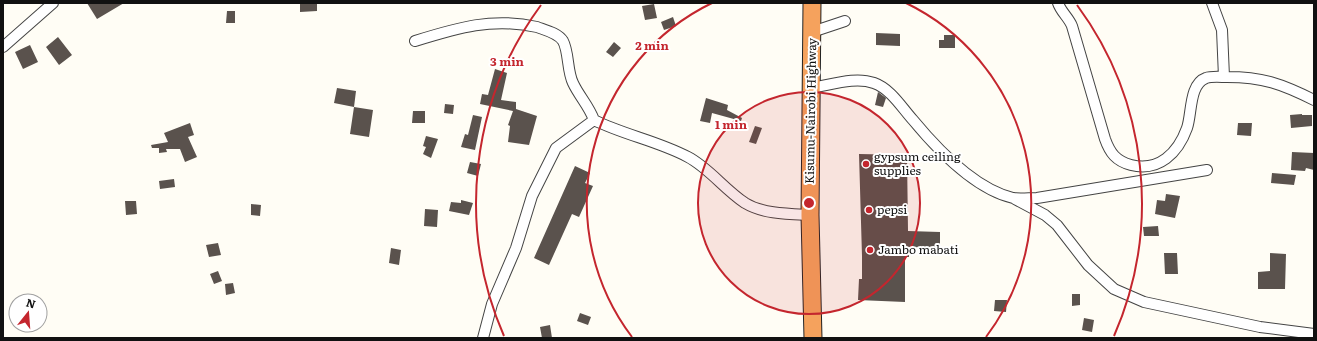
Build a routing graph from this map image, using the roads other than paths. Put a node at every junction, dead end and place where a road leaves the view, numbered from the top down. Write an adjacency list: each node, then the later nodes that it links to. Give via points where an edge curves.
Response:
1 (54, 3): 8 (street)
2 (812, 3): 6 (highway, Kisumu-Nairobi Highway)
3 (1058, 3): 9 (street, via 1072,26 1105,139 1111,153 1122,163 1151,167 1165,162 1178,148 1187,128 1197,85 1206,78)
4 (1212, 3): 9 (street, via 1222,30)
5 (845, 21): 6 (street)
6 (812, 32): 10 (highway, Kisumu-Nairobi Highway)
7 (415, 41): 12 (street, via 462,26 492,22 524,24 550,31 563,41 573,83)
8 (3, 47)
9 (1224, 77): 11 (street, via 1251,77 1276,82)
10 (811, 88): 14 (street, via 862,81 882,87 933,143 959,166 984,186); 15 (highway, Kisumu-Nairobi Highway)
11 (1314, 100)
12 (594, 120): 15 (street, via 688,157 745,203 762,210); 17 (street, via 556,148 549,161 532,196 516,248 492,304)
13 (1207, 170): 14 (street, via 1045,197)
14 (1013, 198): 16 (street, via 1045,215 1057,225 1088,265 1114,289 1144,302 1260,327)
15 (810, 215): 18 (highway, Kisumu-Nairobi Highway)
16 (1314, 334)
17 (483, 338)
18 (813, 338)

